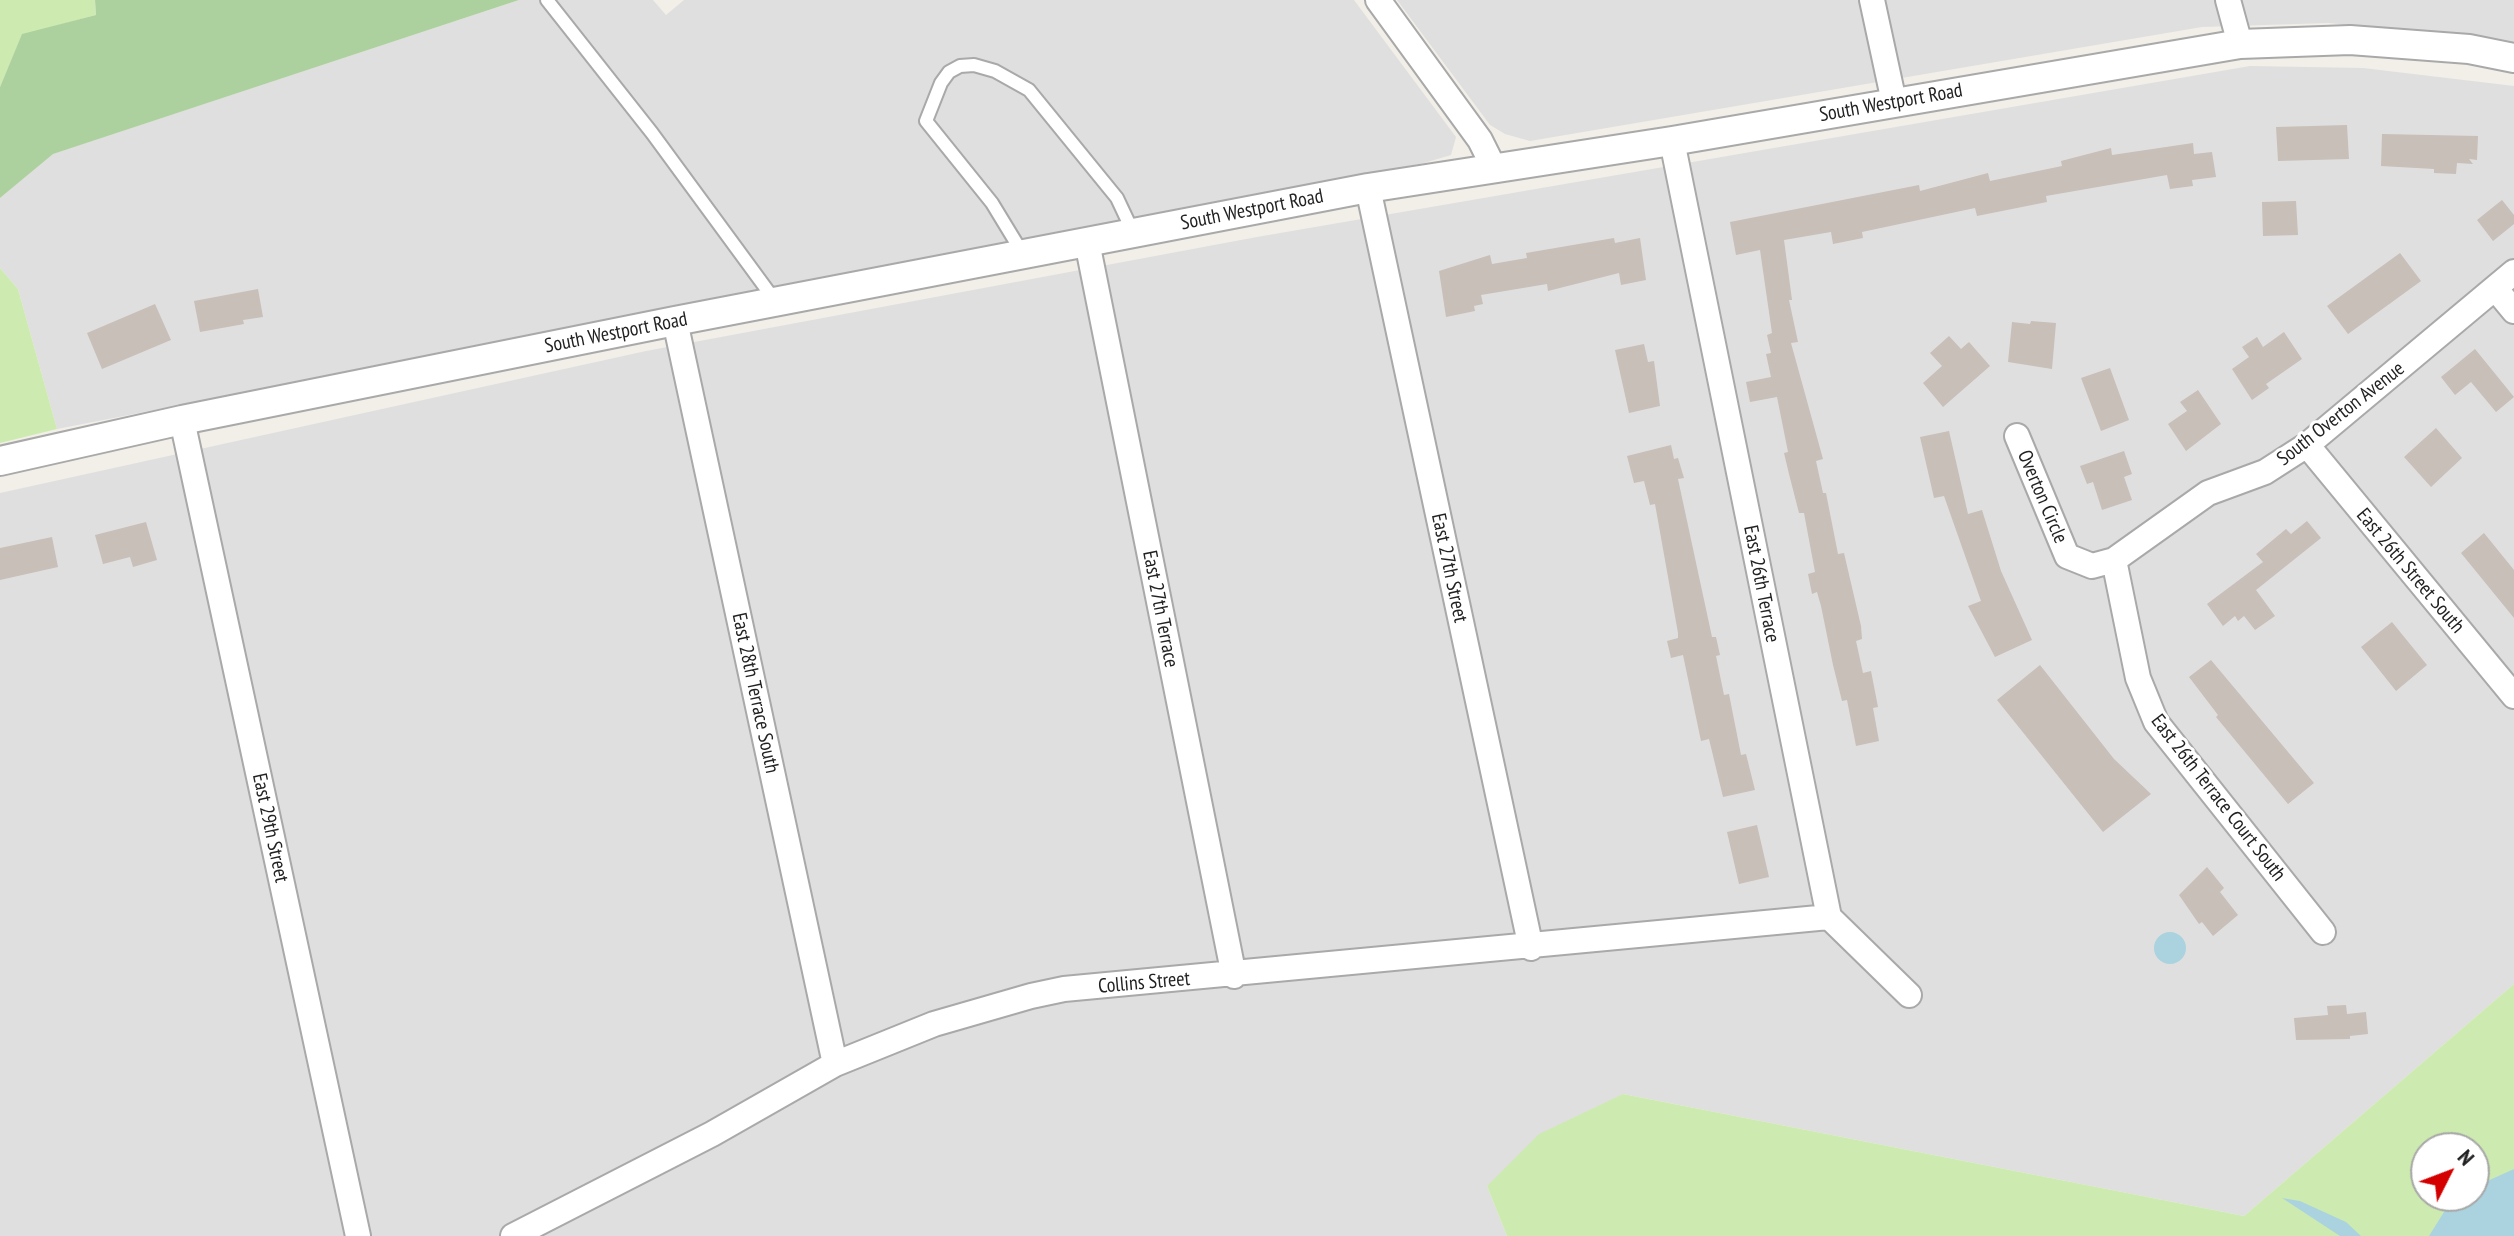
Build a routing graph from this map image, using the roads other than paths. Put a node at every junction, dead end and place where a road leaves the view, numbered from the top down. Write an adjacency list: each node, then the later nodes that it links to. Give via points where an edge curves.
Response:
1 (547, 0): 15 (lane)
2 (1378, 0): 9 (street, via 1480,140)
3 (1872, 0): 7 (street)
4 (2228, 0): 5 (street)
5 (2240, 44): 6 (street, South Westport Road, via 2350,40 2469,49); 7 (street, South Westport Road)
6 (2514, 58)
7 (1894, 102): 8 (street, South Westport Road)
8 (1672, 141): 9 (street, South Westport Road); 24 (street, East 26th Terrace)
9 (1495, 170): 10 (street, South Westport Road)
10 (1368, 188): 11 (street, South Westport Road); 26 (street, East 27th Street)
11 (1133, 232): 12 (street, South Westport Road); 13 (lane, via 1117,198 1029,90 995,71 960,66 941,83 926,121 992,203)
12 (1087, 242): 13 (street, South Westport Road); 27 (street, East 27th Terrace)
13 (1023, 254): 15 (street, South Westport Road)
14 (2504, 280): 16 (street); 20 (street, South Overton Avenue)
15 (776, 302): 17 (street, South Westport Road)
16 (2514, 311)
17 (675, 321): 18 (street, South Westport Road); 29 (street, East 28th Terrace South)
18 (182, 420): 21 (street, South Westport Road); 30 (street, East 29th Street)
19 (2017, 436): 22 (street, Overton Circle, via 2067,556 2092,566)
20 (2307, 445): 22 (street, South Overton Avenue, via 2265,472 2208,493); 23 (street, East 26th Street South)
21 (0, 461)
22 (2114, 560): 25 (street, East 26th Terrace Court South, via 2138,678 2156,722)
23 (2514, 696)
24 (1829, 917): 26 (street, Collins Street); 28 (street)
25 (2323, 932)
26 (1531, 948): 27 (street, Collins Street)
27 (1234, 976): 29 (street, Collins Street, via 1031,996 934,1024)
28 (1909, 995)
29 (835, 1064): 31 (street, Collins Street)
30 (358, 1236)
31 (513, 1236)

